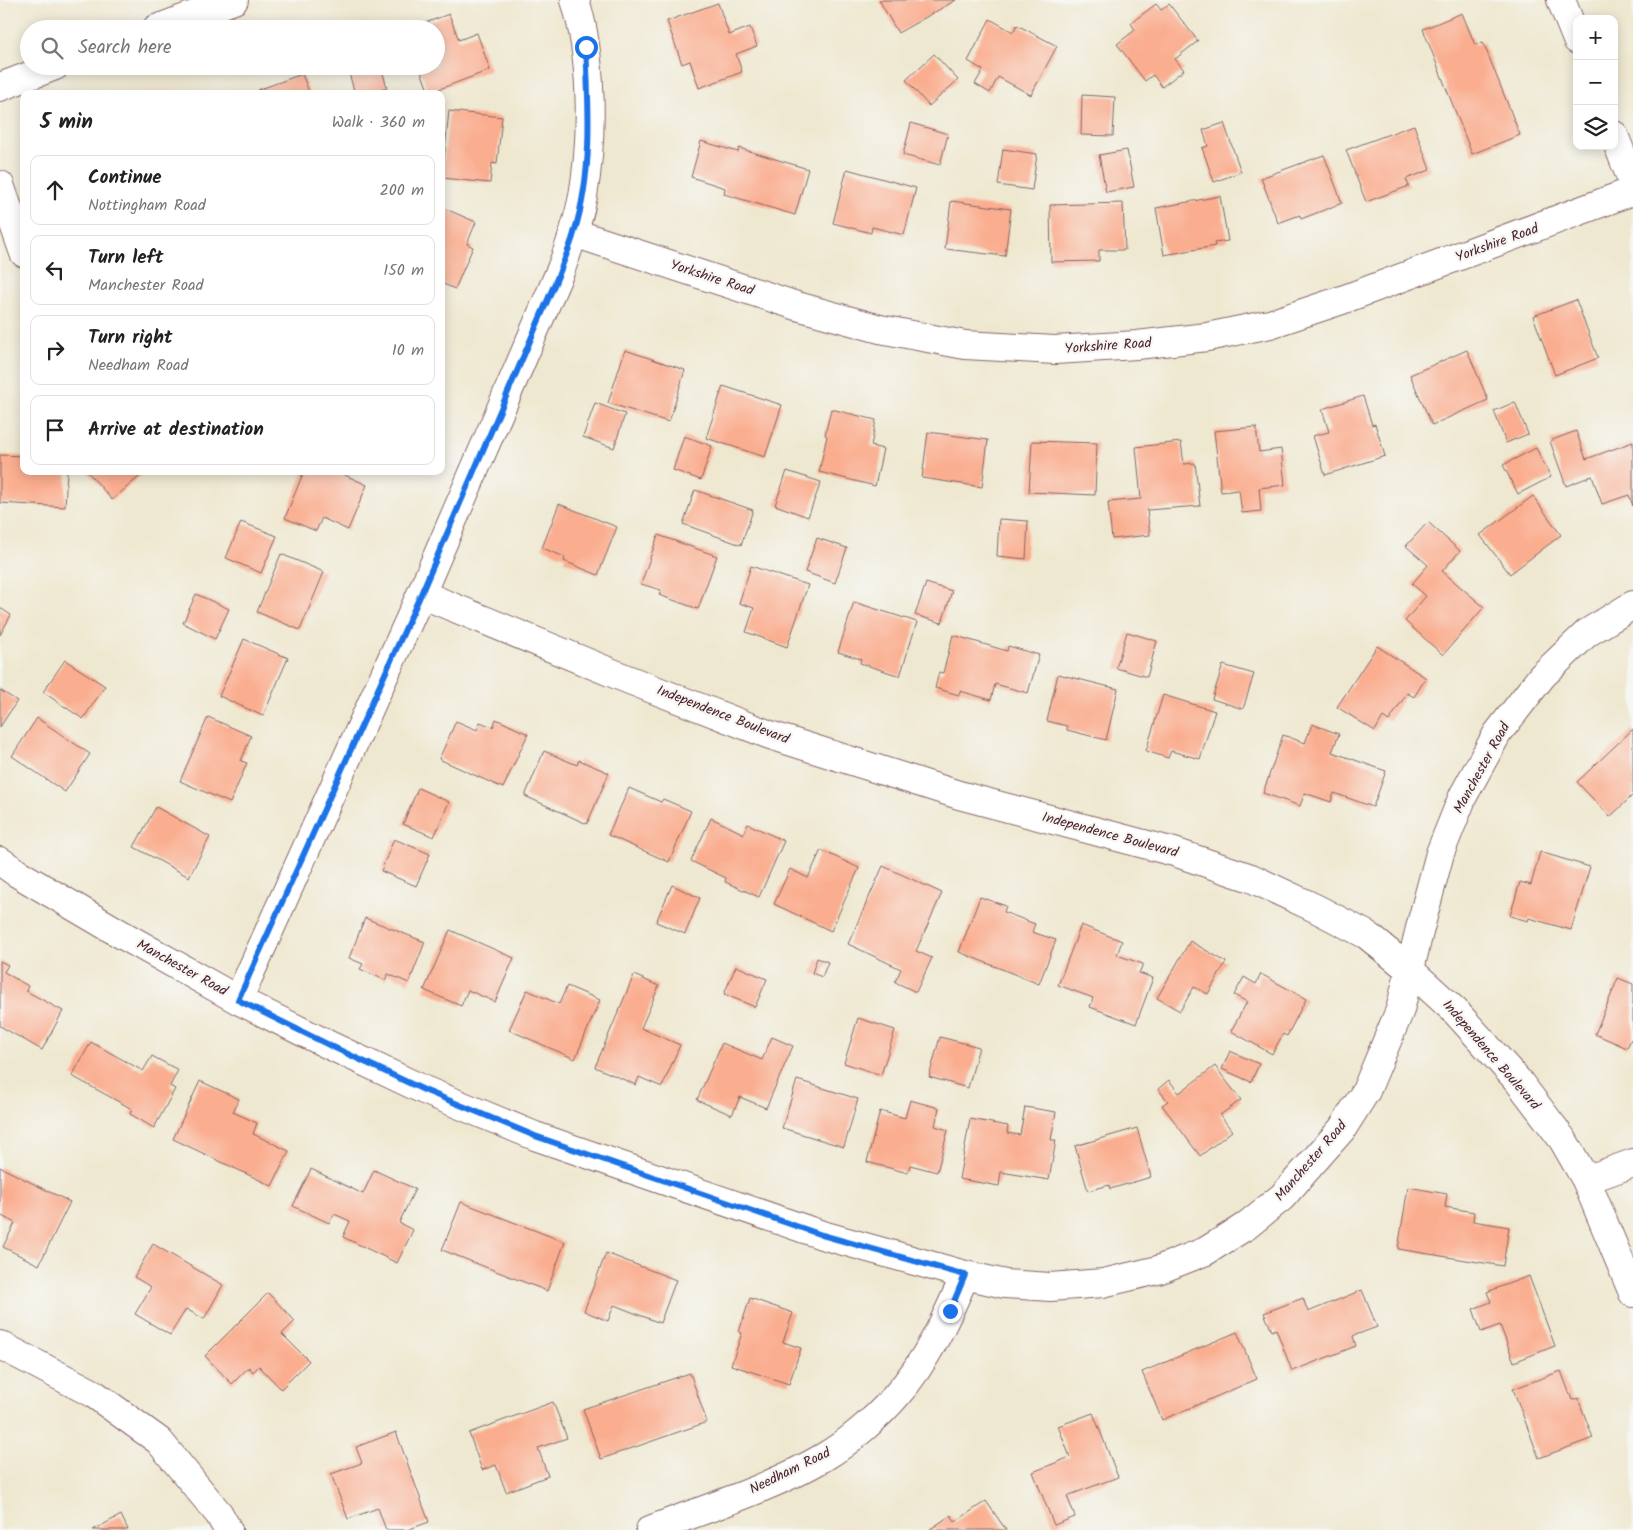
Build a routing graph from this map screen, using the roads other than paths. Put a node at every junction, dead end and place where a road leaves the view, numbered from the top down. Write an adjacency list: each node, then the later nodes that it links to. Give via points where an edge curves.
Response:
1 (234, 0): 4 (street)
2 (575, 0): 12 (street, via 586,47 590,111 583,197)
3 (1561, 0): 5 (street)
4 (180, 20)
5 (1573, 30)
6 (31, 75): 7 (street)
7 (0, 87)
8 (1618, 145): 9 (street)
9 (1633, 183)
10 (0, 185): 13 (street)
11 (1633, 191): 12 (street, Yorkshire Road, via 1270,324 1207,337 1055,350 965,345 880,329 797,306)
12 (574, 233): 14 (street)
13 (20, 241)
14 (421, 594): 17 (street, Independence Boulevard, via 770,735 959,795 1174,852 1251,878 1367,935); 18 (street)
15 (1633, 605): 17 (street, Manchester Road, via 1587,633 1542,676 1497,734 1463,796 1440,853)
16 (0, 861): 18 (street, Manchester Road)
17 (1410, 970): 20 (street, Independence Boulevard, via 1456,1011 1519,1082 1563,1140); 21 (street, Manchester Road, via 1400,1010 1366,1091 1342,1129 1282,1197 1246,1226 1206,1251 1174,1264 1103,1284 1050,1287 1005,1284)
18 (238, 1000): 21 (street, Manchester Road, via 424,1090 535,1136 822,1235)
19 (1633, 1163): 20 (street)
20 (1586, 1180): 22 (street, Independence Boulevard)
21 (965, 1275): 25 (street, Needham Road, via 926,1356 897,1396 863,1428 825,1457 775,1482)
22 (1633, 1293)
23 (0, 1345): 24 (street, via 94,1394 159,1441 219,1514)
24 (228, 1530)
25 (650, 1530)

